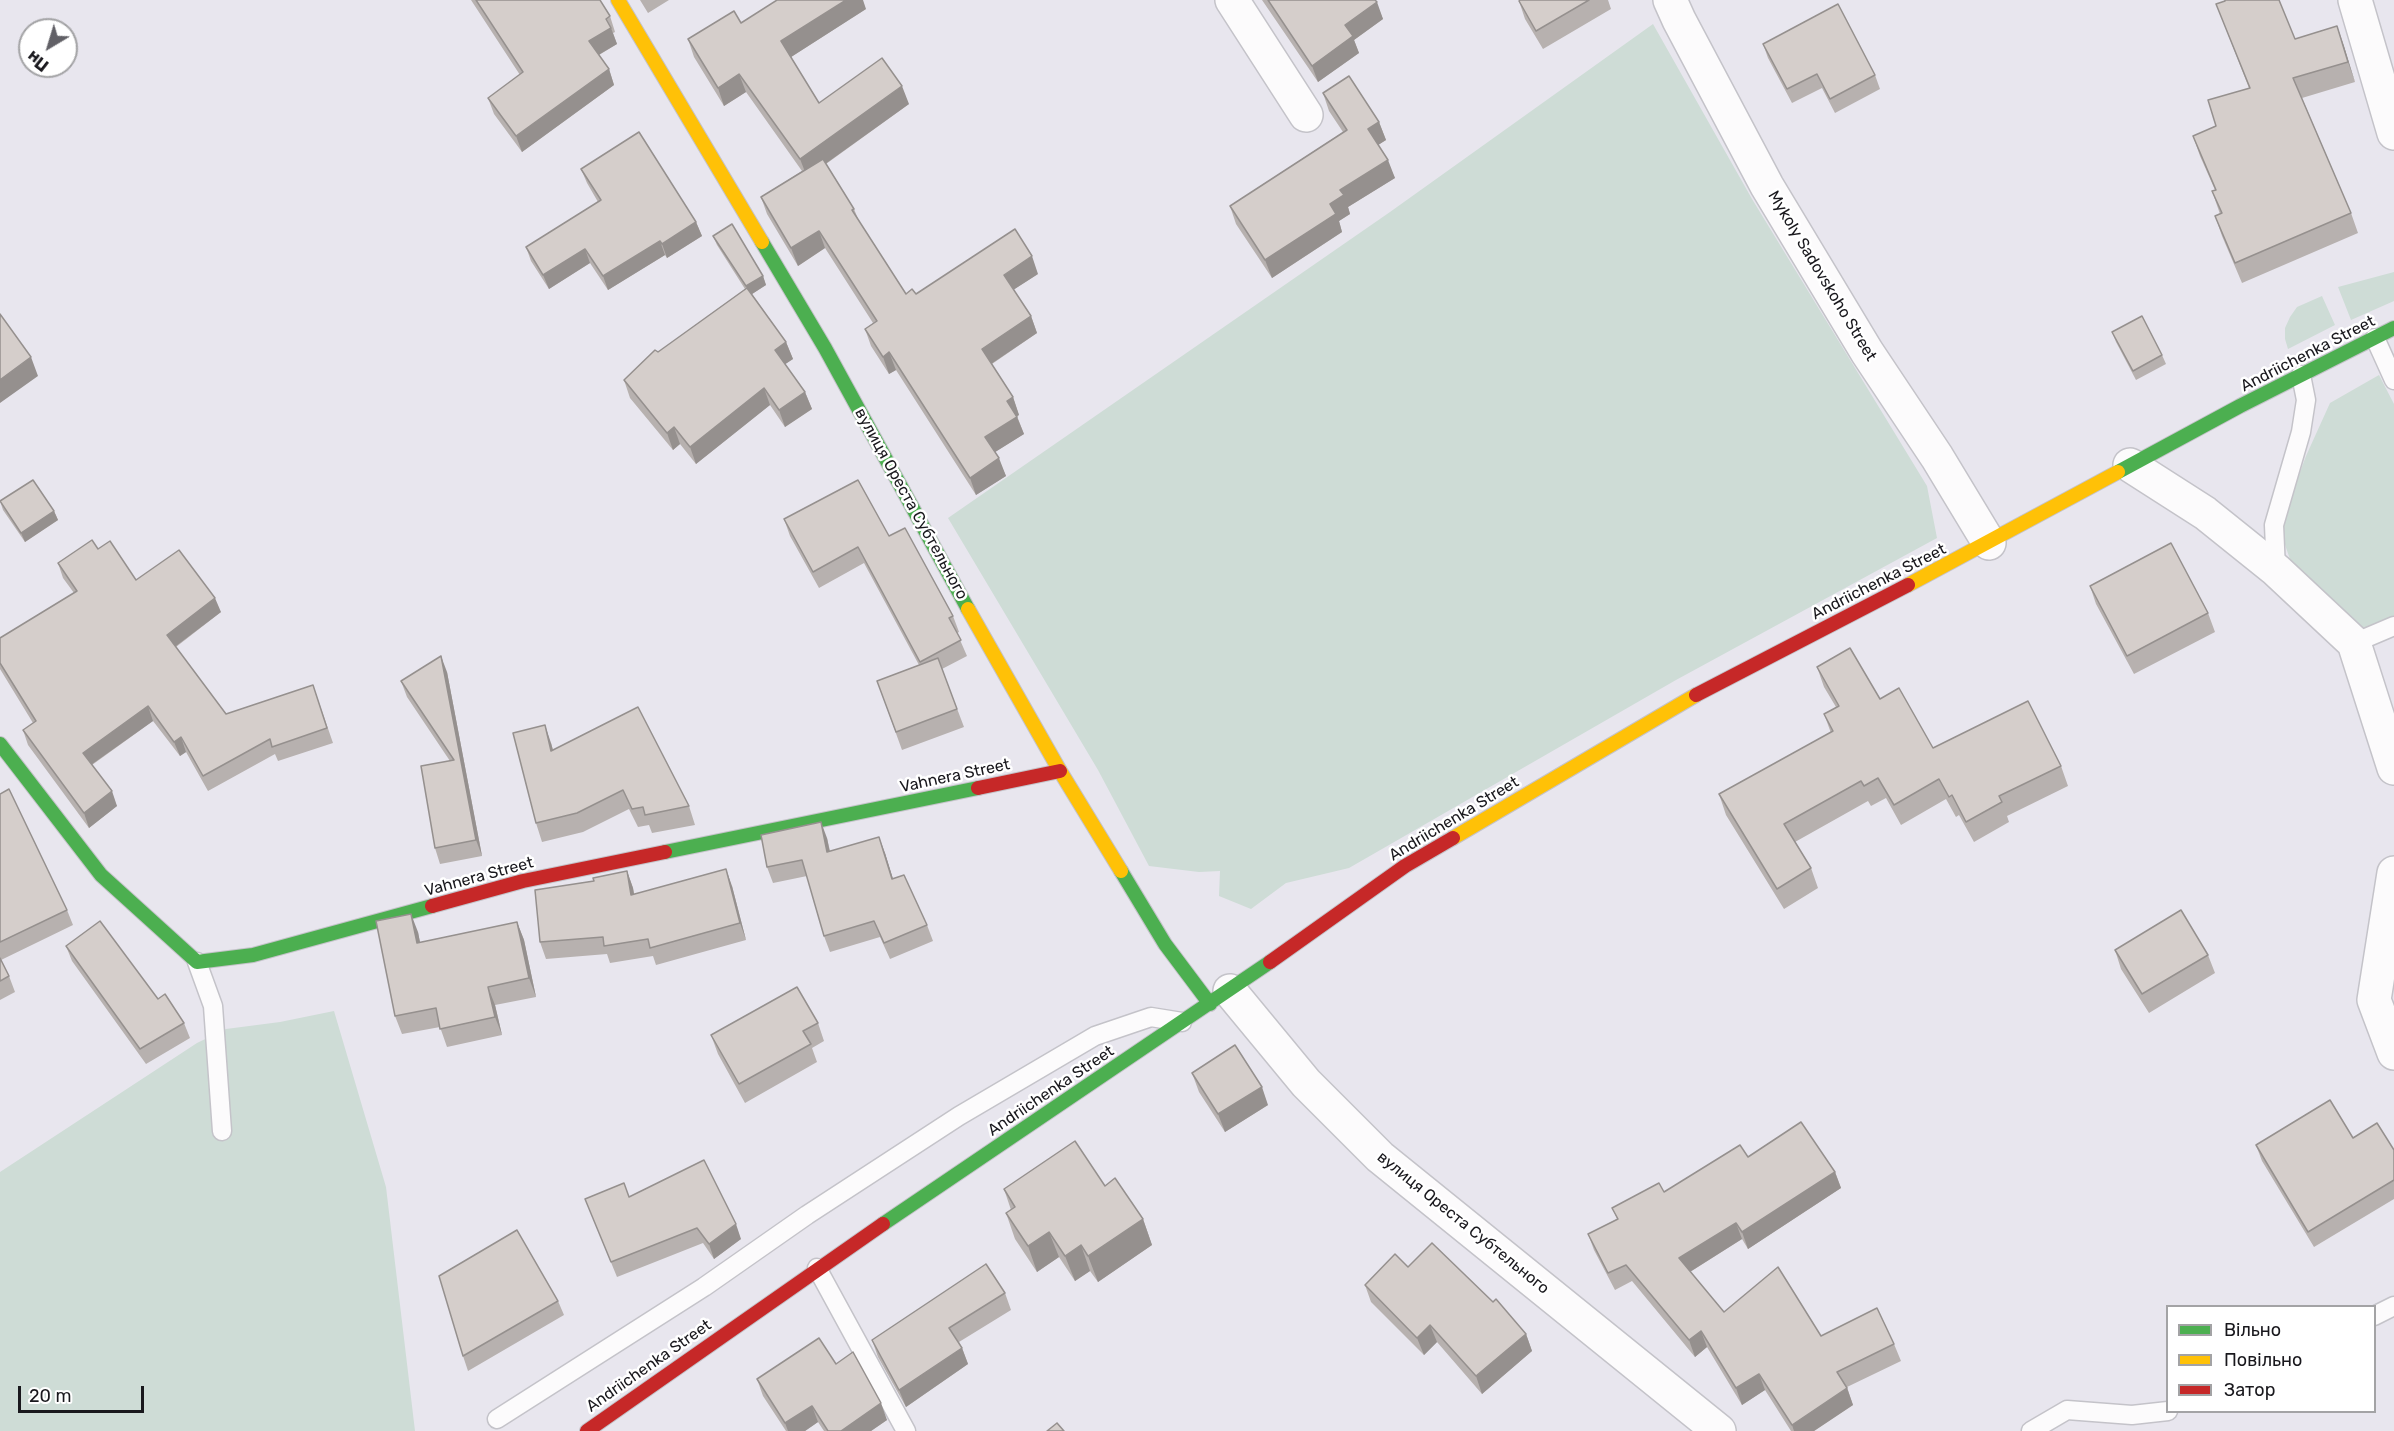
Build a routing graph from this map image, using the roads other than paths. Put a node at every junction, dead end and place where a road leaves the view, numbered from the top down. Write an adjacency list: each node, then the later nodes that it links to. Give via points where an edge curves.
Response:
1 (618, 0): 18 (street, вулиця Ореста Субтельного, via 825,348)
2 (1232, 0): 5 (street)
3 (1670, 0): 12 (street, Mykoly Sadovskoho Street, via 1767,186)
4 (2355, 0): 6 (street)
5 (1306, 115)
6 (2394, 133)
7 (2394, 328): 8 (street, Andriichenka Street)
8 (2375, 338): 9 (street, Andriichenka Street); 10 (lane)
9 (2301, 375): 11 (street, Andriichenka Street); 13 (lane, via 2306,400 2301,432 2274,525)
10 (2394, 380)
11 (2130, 465): 12 (street, Andriichenka Street); 13 (street, via 2205,513)
12 (1989, 543): 21 (street, Andriichenka Street, via 1684,701 1406,866)
13 (2277, 570): 15 (street)
14 (2394, 626): 15 (lane)
15 (2354, 643): 17 (street)
16 (0, 744): 20 (street, via 101,874)
17 (2394, 768)
18 (1060, 771): 20 (street, Vahnera Street, via 524,881 253,955); 21 (street, вулиця Ореста Субтельного, via 1165,944)
19 (2394, 873): 23 (street, via 2374,1000)
20 (197, 962): 24 (lane, via 213,1006)
21 (1220, 998): 22 (street, Andriichenka Street); 32 (street, вулиця Ореста Субтельного, via 1380,1157)
22 (1184, 1022): 25 (street, Andriichenka Street); 29 (lane, via 1151,1017 1095,1036 959,1116 705,1287)
23 (2394, 1053)
24 (222, 1131)
25 (817, 1268): 30 (street, Andriichenka Street); 31 (lane)
26 (2394, 1306): 27 (lane)
27 (2376, 1315)
28 (2166, 1412): 33 (lane, via 2132,1415 2067,1410)
29 (497, 1419)
30 (587, 1431)
31 (906, 1431)
32 (1719, 1431)
33 (2031, 1431)

